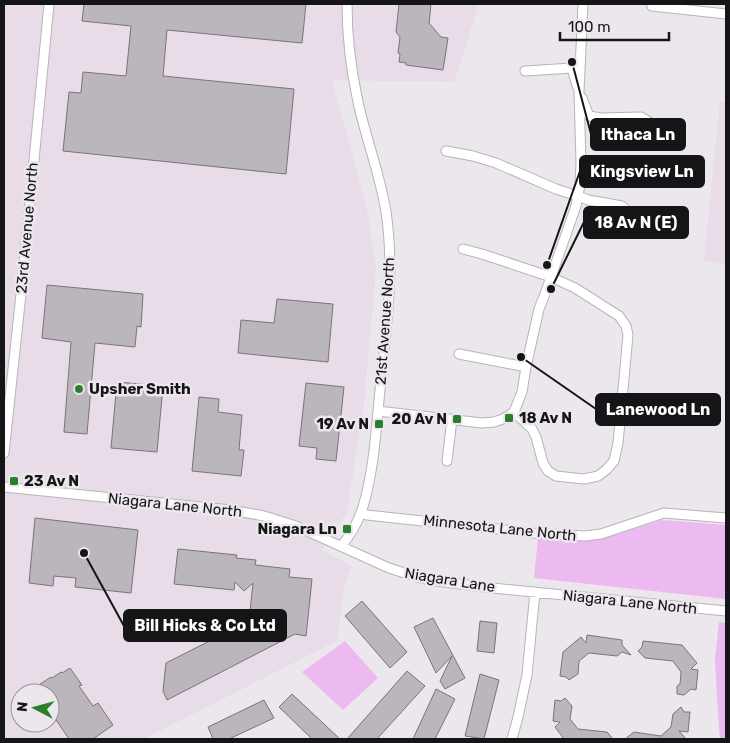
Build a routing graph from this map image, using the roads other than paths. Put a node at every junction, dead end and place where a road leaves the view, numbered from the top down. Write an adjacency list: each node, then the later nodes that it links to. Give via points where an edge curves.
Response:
1 (49, 4): 19 (street, 23rd Avenue North)
2 (347, 4): 16 (street, 21st Avenue North, via 352,70 381,188 390,247 388,313)
3 (583, 4): 7 (street)
4 (652, 5): 5 (street)
5 (726, 14)
6 (525, 71): 7 (street, via 572,68)
7 (579, 92): 8 (street, via 589,116 641,117); 10 (street, via 581,163)
8 (656, 126)
9 (446, 151): 10 (street, via 496,163)
10 (578, 196): 11 (street, via 622,206); 13 (street)
11 (633, 216)
12 (463, 249): 13 (street)
13 (551, 277): 15 (street, via 539,309); 17 (street, via 619,316 626,326 628,336 614,461 598,476 584,479 556,476 543,463 532,429)
14 (460, 354): 15 (street)
15 (526, 367): 17 (street, via 522,392)
16 (378, 411): 18 (street); 22 (street, 21st Avenue North)
17 (514, 412): 18 (street, via 494,422)
18 (452, 419): 20 (street)
19 (4, 453)
20 (447, 461)
21 (4, 487): 24 (street, Niagara Lane North, via 244,512 296,526)
22 (361, 513): 23 (street, Minnesota Lane North, via 585,536 601,534 664,513); 24 (street, 21st Avenue North)
23 (726, 518)
24 (341, 546): 25 (street, Niagara Lane, via 417,577)
25 (534, 592): 26 (street, Niagara Lane North); 27 (street, via 527,676)
26 (726, 611)
27 (512, 739)

